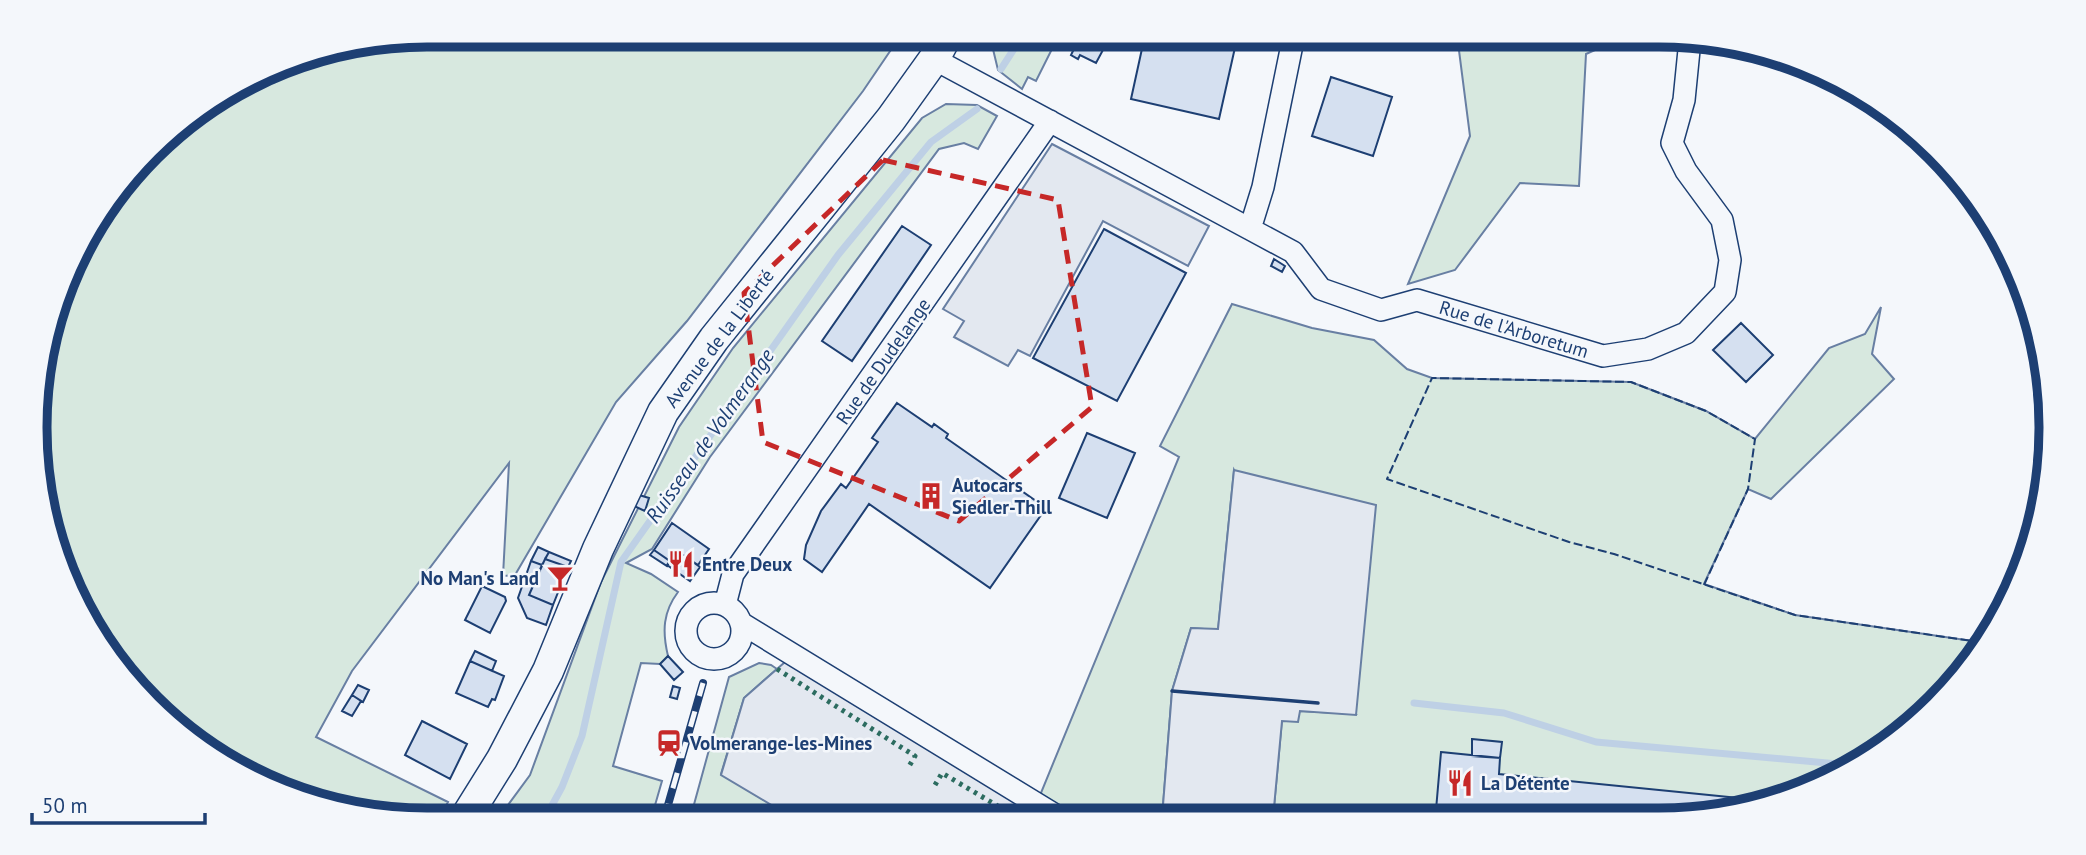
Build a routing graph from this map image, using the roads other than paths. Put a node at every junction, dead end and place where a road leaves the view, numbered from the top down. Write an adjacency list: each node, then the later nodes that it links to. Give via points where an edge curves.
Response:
1 (940, 47): 4 (street); 8 (main road, Avenue de la Liberté, via 891,119 714,340 663,412 598,549 548,671)
2 (1292, 47): 5 (street)
3 (1689, 49): 5 (street, Rue de l'Arboretum, via 1684,100 1672,143 1686,171 1722,220 1730,260 1725,292 1686,334 1648,349 1603,356 1417,300 1381,310 1321,289 1293,252)
4 (1051, 121): 5 (street); 6 (street, Rue de Dudelange, via 733,574)
5 (1250, 229)
6 (725, 605): 7 (street); 7 (street, via 708,604 692,613 685,630 691,648 706,659 725,657 741,639)
7 (741, 623): 9 (street)
8 (472, 808)
9 (1044, 808)

